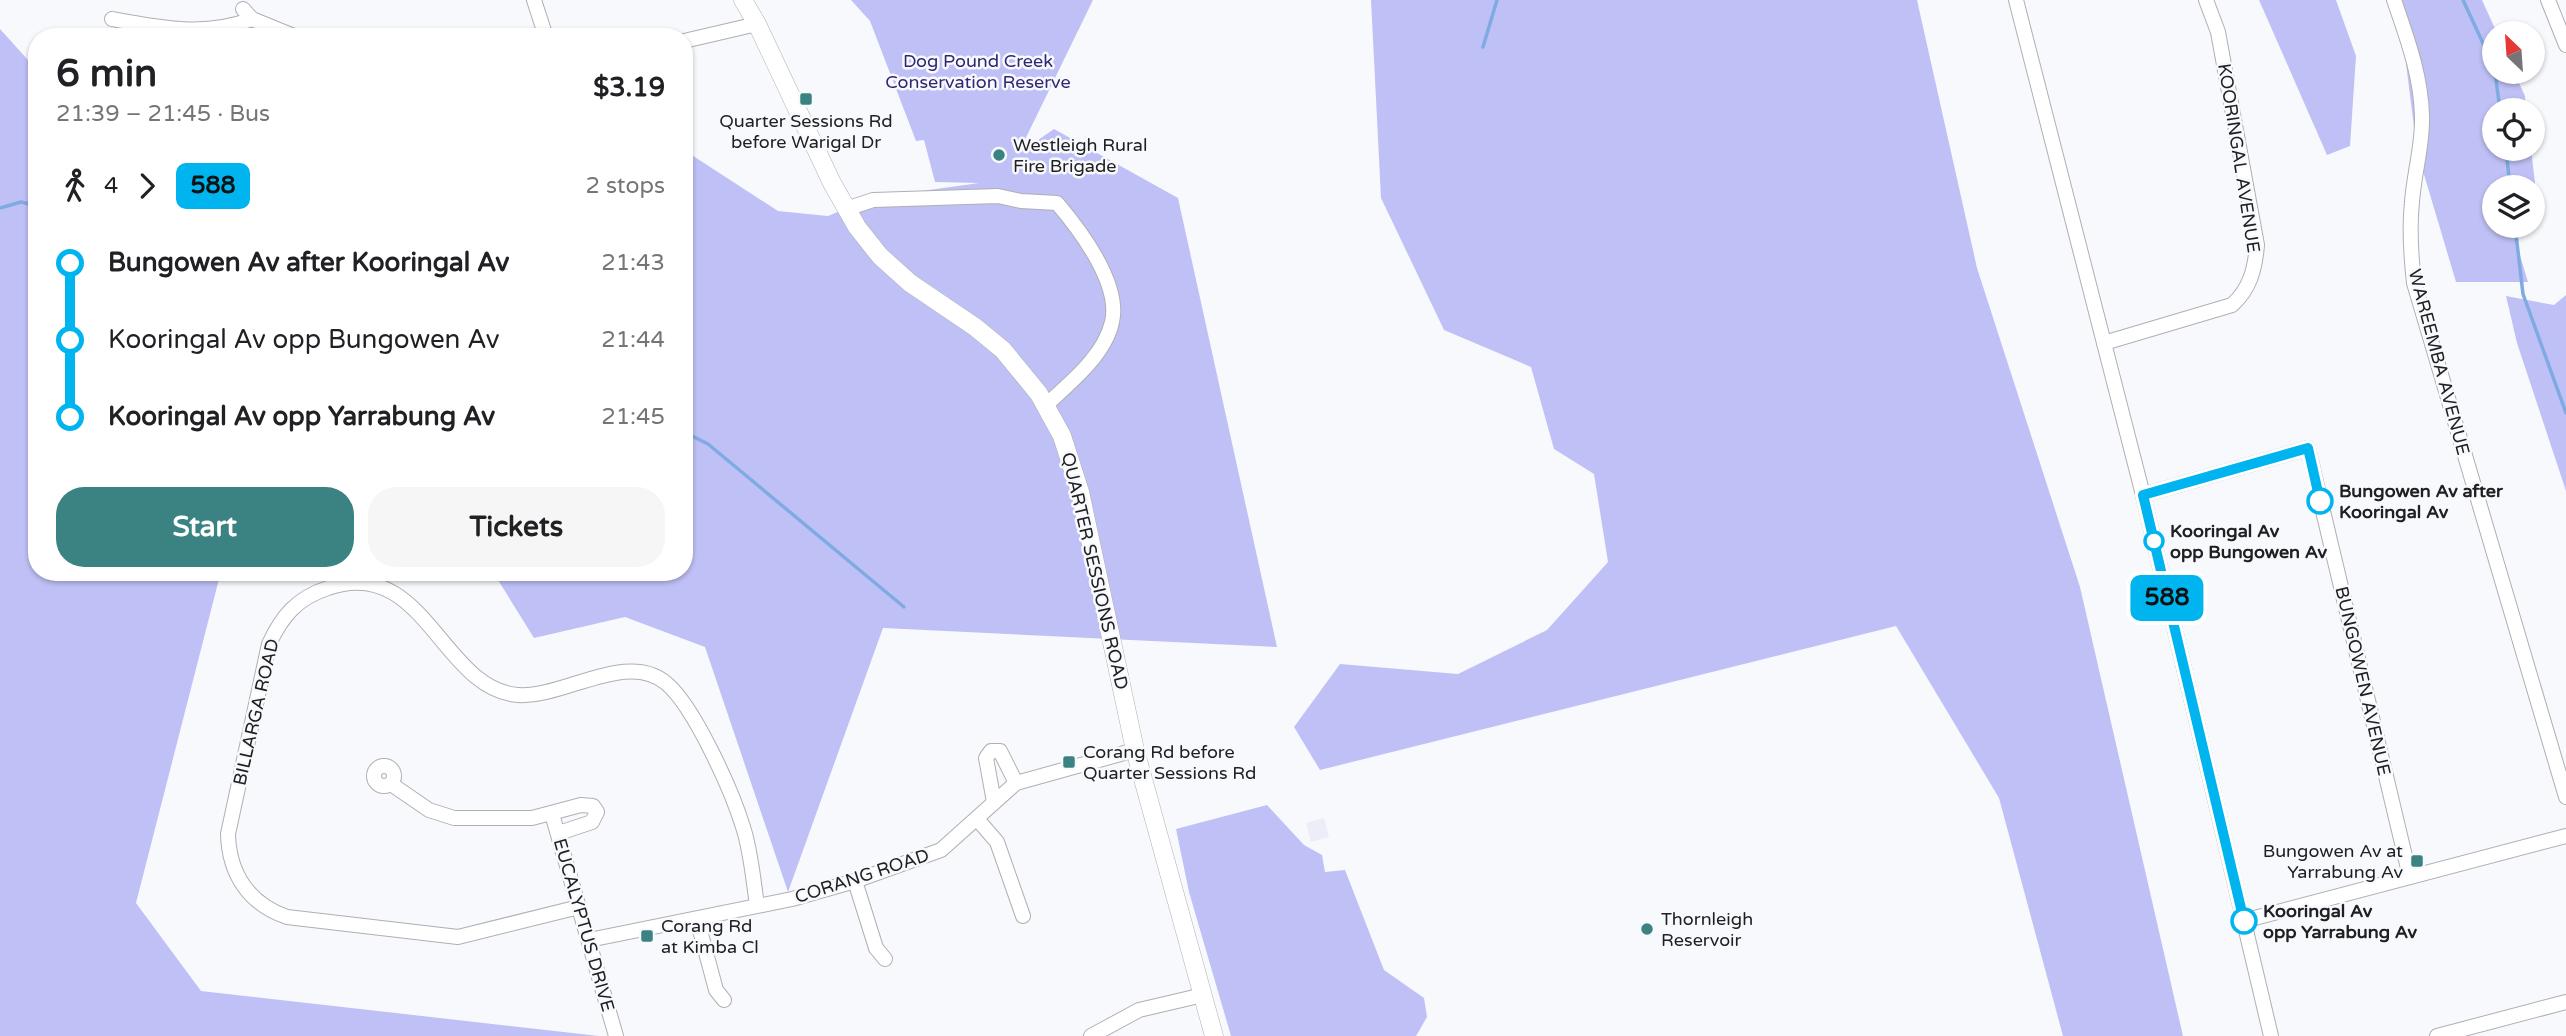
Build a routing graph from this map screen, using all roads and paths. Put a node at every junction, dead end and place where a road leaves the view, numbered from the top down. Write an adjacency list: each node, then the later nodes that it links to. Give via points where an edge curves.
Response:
1 (534, 0): 12 (street)
2 (743, 0): 8 (main road, QUARTER SESSIONS ROAD)
3 (2017, 0): 16 (street)
4 (2206, 0): 16 (street, KOORINGAL AVENUE, via 2218,32 2257,245 2251,279 2232,304)
5 (2394, 0): 22 (street, WAREEMBA AVENUE, via 2417,71 2421,101 2410,243 2414,283)
6 (2548, 0): 14 (street)
7 (112, 19): 9 (street)
8 (757, 24): 13 (street); 15 (main road, QUARTER SESSIONS ROAD)
9 (173, 28)
10 (216, 28): 11 (street, via 247,14)
11 (277, 28)
12 (543, 28)
13 (693, 39)
14 (2566, 45)
15 (846, 209): 17 (main road, QUARTER SESSIONS ROAD, via 893,269 1003,350); 17 (street, via 873,200 998,196 1010,206 1058,202 1091,250 1111,293 1113,321 1079,374)
16 (2104, 343): 18 (street)
17 (1046, 405): 19 (main road, QUARTER SESSIONS ROAD, via 1076,474)
18 (2143, 495): 28 (street, BUNGOWEN AVENUE, via 2308,448); 34 (street)
19 (1135, 750): 20 (street, CORANG ROAD); 37 (main road, QUARTER SESSIONS ROAD)
20 (1016, 783): 23 (street, CORANG ROAD); 23 (street, via 1006,758 1000,751 991,751 986,758)
21 (391, 784): 24 (street, via 429,810 454,818)
22 (2566, 797)
23 (995, 802): 25 (street, CORANG ROAD)
24 (552, 814): 26 (street, EUCALYPTUS DRIVE); 26 (street, via 589,804 597,812 592,822)
25 (978, 820): 29 (street, CORANG ROAD, via 941,850); 32 (street, via 997,842)
26 (559, 833): 31 (street, EUCALYPTUS DRIVE)
27 (2566, 836): 28 (street)
28 (2410, 877): 34 (street)
29 (855, 881): 30 (street, CORANG ROAD); 36 (street, via 876,948)
30 (757, 905): 31 (street, BILLARGA ROAD, via 744,828 732,797 683,699 664,681 631,670 538,694 517,695 487,686 408,601 384,588 335,585 296,604 281,619 269,644 228,834 231,864 250,895 287,917 451,937); 33 (street, CORANG ROAD)
31 (579, 907): 35 (street, EUCALYPTUS DRIVE)
32 (1023, 916)
33 (697, 919): 35 (street, CORANG ROAD); 38 (street, via 716,990)
34 (2244, 921): 43 (street)
35 (589, 940): 40 (street, EUCALYPTUS DRIVE)
36 (884, 959)
37 (1203, 995): 41 (street, via 1139,1010); 42 (main road, QUARTER SESSIONS ROAD)
38 (724, 1000)
39 (2566, 1002): 44 (street)
40 (615, 1036)
41 (1091, 1036)
42 (1214, 1036)
43 (2271, 1036)
44 (2437, 1036)

